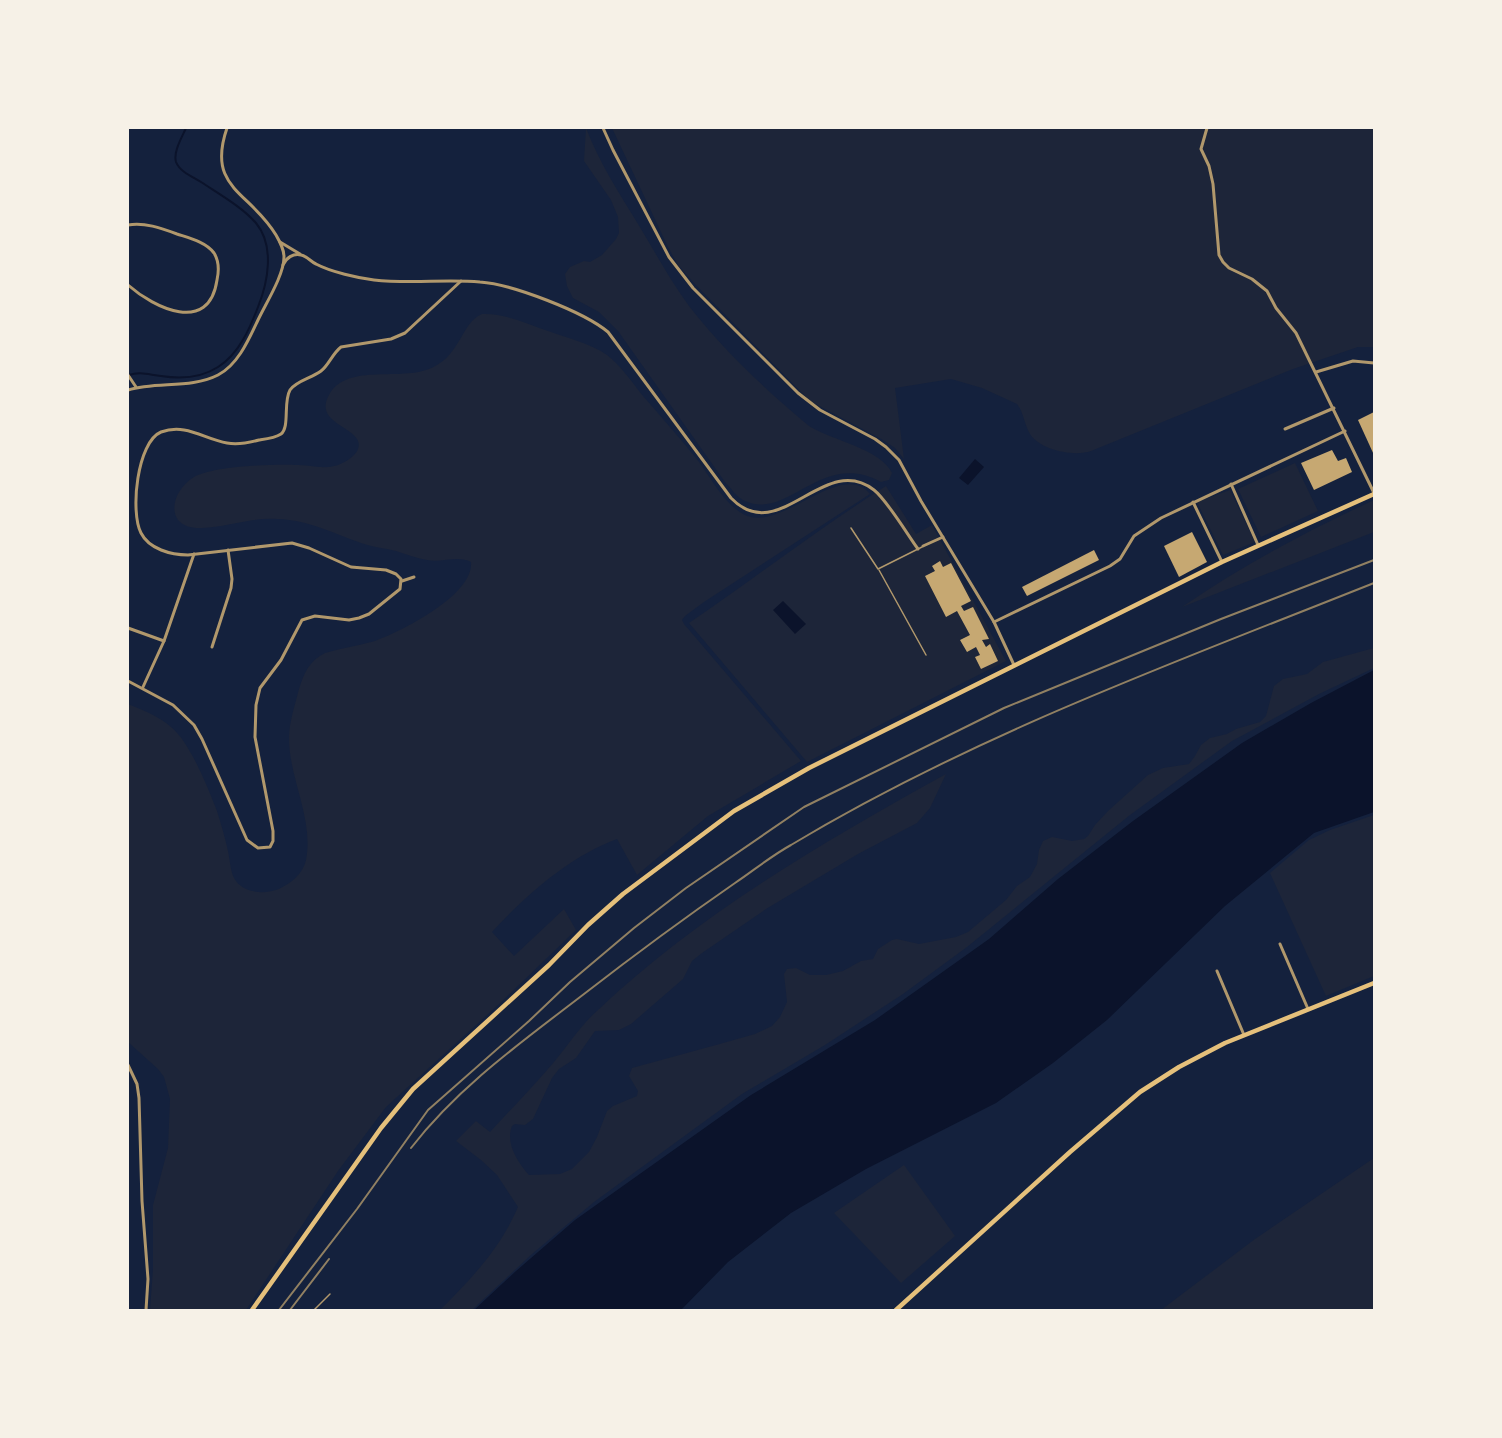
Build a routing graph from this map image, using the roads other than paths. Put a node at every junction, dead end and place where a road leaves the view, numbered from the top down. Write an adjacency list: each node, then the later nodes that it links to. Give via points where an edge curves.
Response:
1 (227, 128): 5 (street, via 221,152 224,176)
2 (603, 128): 22 (street, via 669,257 684,277 798,393 894,454)
3 (1207, 128): 11 (street, via 1201,149 1213,184 1219,255 1229,268 1267,291 1296,333)
4 (128, 225): 9 (street, via 157,227 201,243 214,253 218,268 210,300 195,311 158,306)
5 (279, 241): 6 (street); 7 (street)
6 (304, 255): 7 (street, via 296,254); 8 (street, via 316,264 372,279)
7 (283, 265): 13 (street, via 245,345 221,374 199,381)
8 (460, 281): 25 (street, via 516,290 571,310 608,332 740,507 755,514 770,513 831,483 856,482 877,493); 27 (street, via 405,333 341,347 321,371 294,386 287,398 284,431 277,436 238,444 184,429 155,435 144,454 138,483 135,515 139,528 147,541 160,550)
9 (128, 285)
10 (1374, 363): 11 (street, via 1353,361)
11 (1316, 372): 15 (street)
12 (128, 375): 13 (street)
13 (136, 387): 14 (street)
14 (128, 390)
15 (1334, 408): 16 (street); 17 (street)
16 (1285, 429)
17 (1345, 431): 18 (street); 19 (street)
18 (1231, 484): 20 (street); 23 (street)
19 (1374, 494): 23 (main road)
20 (1193, 502): 28 (street); 32 (street, via 1141,531 1110,566)
21 (851, 528): 29 (lane)
22 (943, 537): 24 (street); 32 (street)
23 (1258, 545): 28 (main road)
24 (923, 546): 25 (lane)
25 (918, 549): 29 (lane)
26 (228, 550): 27 (street); 31 (street, via 296,544 355,569 393,572); 35 (street, via 231,588)
27 (194, 554): 34 (street)
28 (1222, 562): 37 (main road)
29 (878, 569): 36 (lane)
30 (414, 577): 31 (street)
31 (402, 581): 39 (street, via 400,589 364,616 349,620 302,620 281,660 260,688 255,736 273,831 273,843 267,849 255,848 247,840 194,725 173,705)
32 (994, 622): 37 (street)
33 (128, 628): 34 (street)
34 (164, 641): 39 (street)
35 (212, 647)
36 (926, 655)
37 (1015, 667): 48 (main road, via 809,768 734,811 623,894 413,1089 381,1128)
38 (128, 681): 39 (street)
39 (142, 687)
40 (1280, 944): 43 (street)
41 (1217, 971): 44 (street)
42 (1374, 983): 43 (main road)
43 (1308, 1008): 44 (main road)
44 (1244, 1035): 50 (main road, via 1179,1067 1140,1092)
45 (128, 1065): 47 (street, via 139,1098 148,1279)
46 (330, 1294): 49 (lane)
47 (146, 1311)
48 (252, 1311)
49 (314, 1311)
50 (896, 1311)

